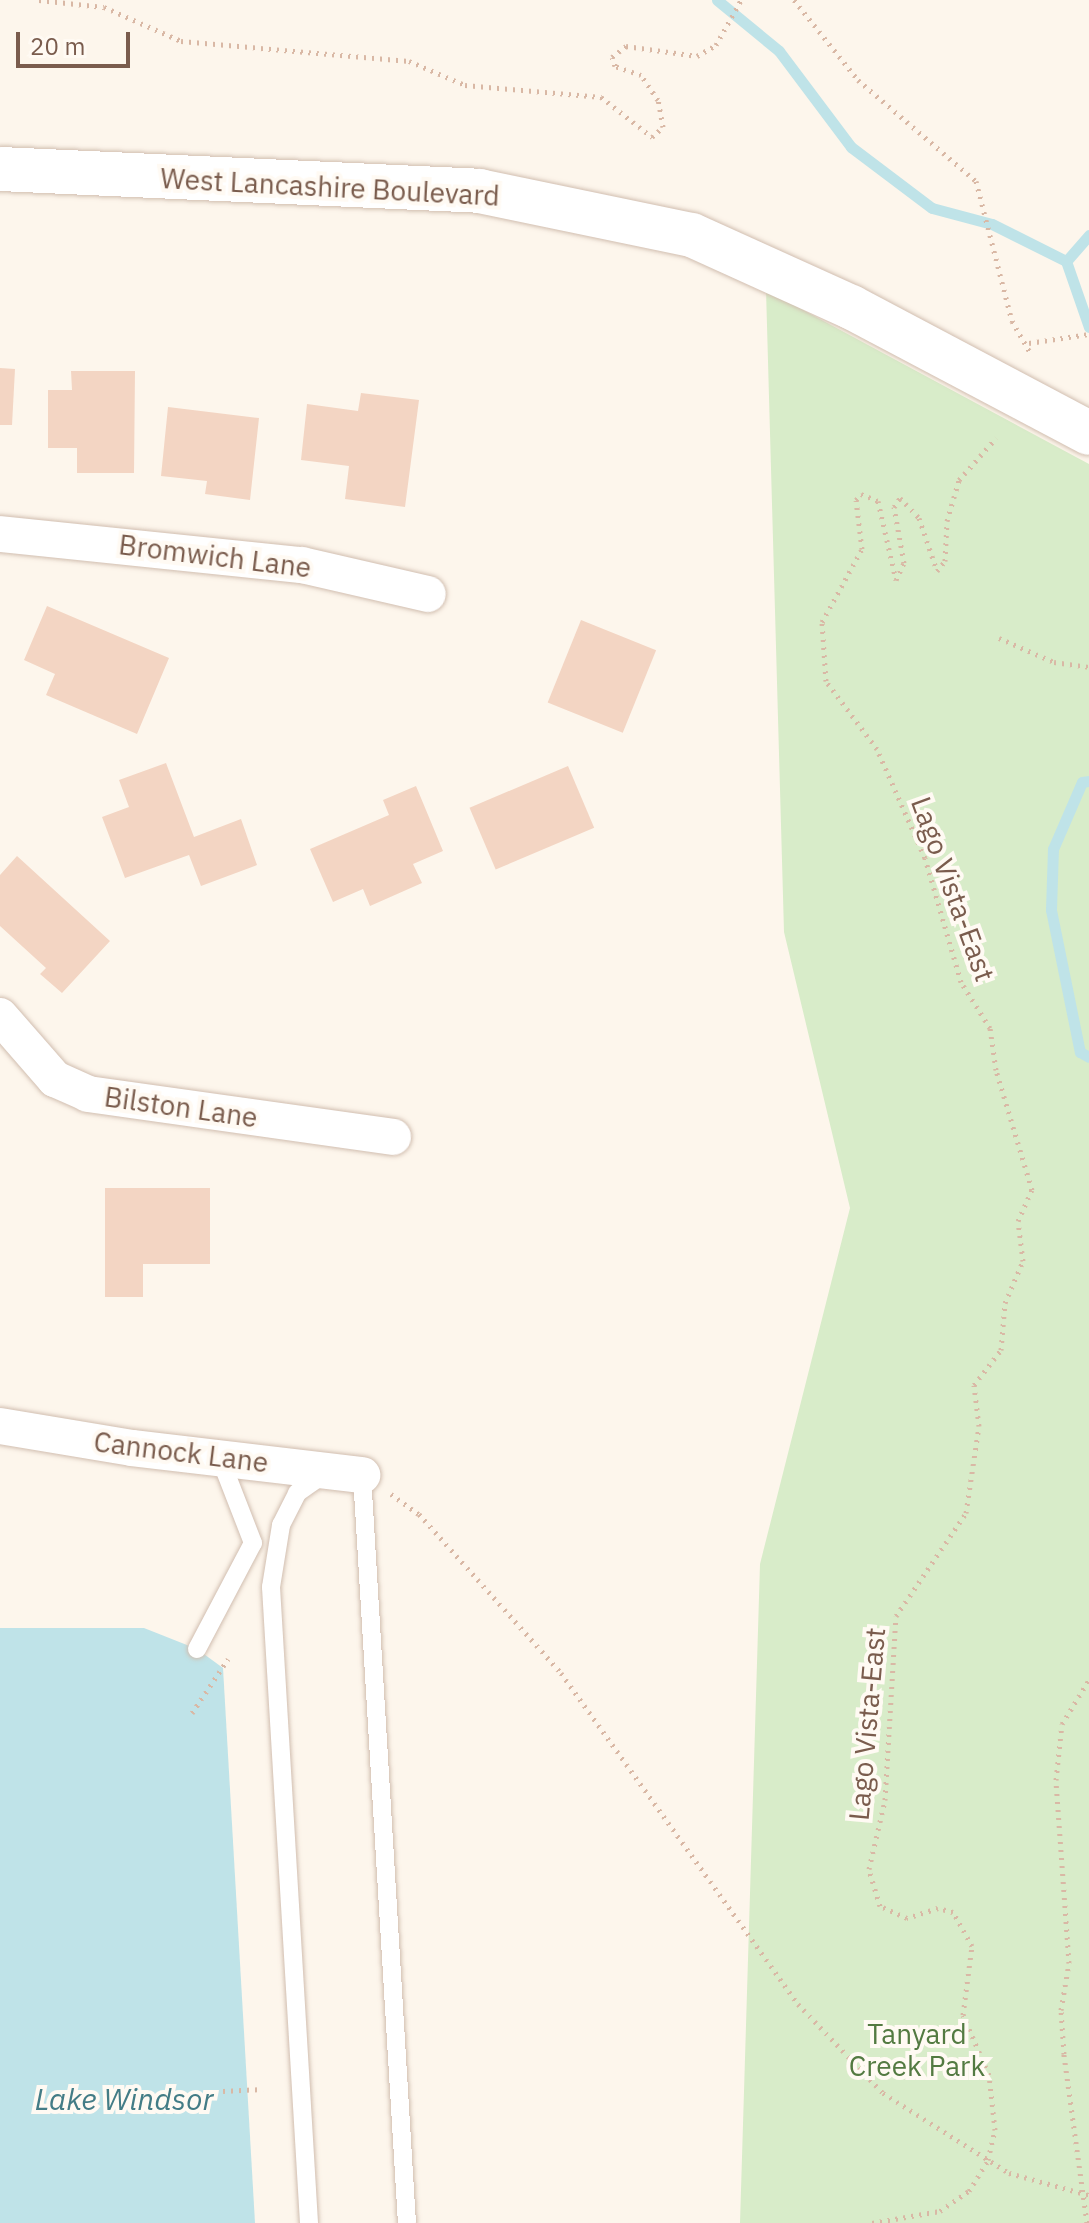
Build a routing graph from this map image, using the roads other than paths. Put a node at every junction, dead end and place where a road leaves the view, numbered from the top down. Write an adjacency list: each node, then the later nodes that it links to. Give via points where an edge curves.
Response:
1 (0, 169): 2 (main road, West Lancashire Boulevard, via 479,191 692,235 851,307)
2 (1089, 433)
3 (0, 534): 4 (street, Bromwich Lane, via 302,565)
4 (428, 594)
5 (0, 1016): 6 (street, Bilston Lane, via 55,1079 88,1094)
6 (393, 1137)
7 (0, 1426): 8 (street, Cannock Lane)
8 (220, 1458): 9 (street, Cannock Lane); 10 (lane, via 253,1543)
9 (346, 1472): 11 (lane, via 297,1493 281,1525 271,1587); 12 (lane)
10 (197, 1649)
11 (309, 2223)
12 (407, 2223)

